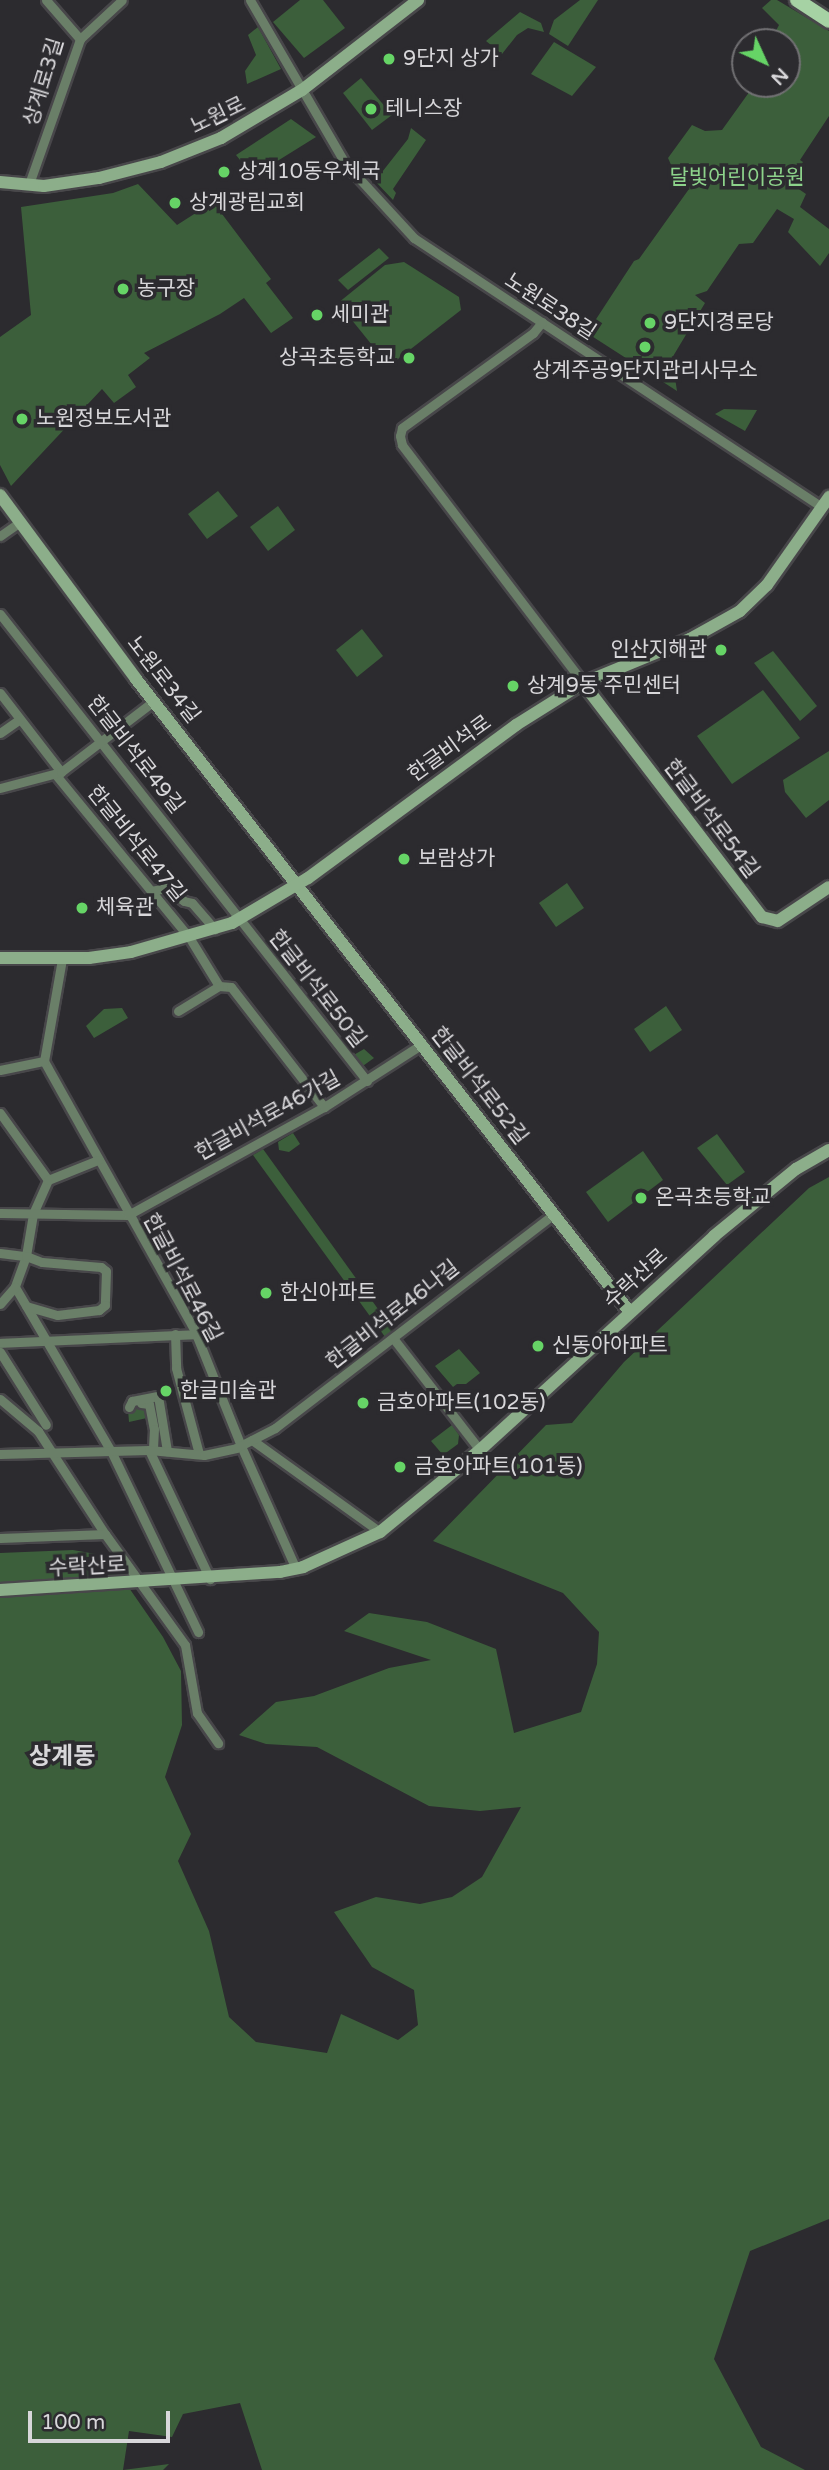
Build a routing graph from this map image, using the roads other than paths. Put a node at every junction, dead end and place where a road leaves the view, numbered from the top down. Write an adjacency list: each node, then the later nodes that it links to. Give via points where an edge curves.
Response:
1 (46, 0): 7 (street, 상계로3길)
2 (122, 0): 7 (street)
3 (250, 0): 8 (street, 노원로38길)
4 (418, 0): 8 (street, 노원로)
5 (797, 0): 6 (main road)
6 (829, 21)
7 (80, 39): 10 (street, 상계로3길)
8 (302, 90): 10 (street, 노원로, via 233,132 161,162 99,178); 11 (street, 노원로38길, via 345,163 414,238)
9 (0, 183): 10 (street, 노원로)
10 (29, 184)
11 (542, 322): 13 (street, 노원로38길); 17 (street, via 402,428 400,436 402,445)
12 (0, 495): 14 (street, 노원로34길)
13 (826, 502): 17 (street, 한글비석로, via 767,585 740,611 690,639)
14 (20, 522): 15 (street); 19 (street, 노원로34길)
15 (0, 536)
16 (0, 614): 22 (street, 한글비석로49길)
17 (583, 683): 25 (street, 한글비석로, via 505,733); 26 (street, 한글비석로54길, via 762,918 778,921)
18 (0, 693): 20 (street, 한글비석로47길)
19 (154, 701): 22 (street); 25 (street, 노원로34길)
20 (20, 719): 21 (street); 23 (street, 한글비석로47길)
21 (0, 733)
22 (102, 741): 23 (street); 28 (street, 한글비석로49길)
23 (58, 773): 24 (street); 27 (street, 한글비석로47길)
24 (0, 788)
25 (297, 886): 28 (street, 한글비석로); 35 (street, 한글비석로52길)
26 (829, 887)
27 (151, 891): 29 (street, via 166,888 192,903); 30 (street, 한글비석로47길)
28 (241, 918): 29 (street, 한글비석로); 38 (street, 한글비석로50길)
29 (215, 929): 30 (street, 한글비석로)
30 (188, 937): 32 (street, 한글비석로, via 131,952); 33 (street, 한글비석로47길)
31 (0, 958): 32 (street, 한글비석로)
32 (62, 959): 36 (street)
33 (219, 986): 34 (street); 39 (street, via 230,987)
34 (178, 1011)
35 (422, 1044): 38 (street, 한글비석로46가길); 47 (street, 한글비석로52길)
36 (44, 1061): 37 (street); 42 (street, 한글비석로46길)
37 (0, 1070)
38 (367, 1081): 39 (street, 한글비석로46가길)
39 (324, 1107): 46 (street, 한글비석로46가길)
40 (0, 1113): 43 (street)
41 (829, 1150): 53 (street, 수락산로, via 796,1169)
42 (98, 1160): 43 (street); 46 (street, 한글비석로46길)
43 (48, 1180): 45 (street)
44 (0, 1213): 45 (street)
45 (33, 1213): 46 (street); 49 (street)
46 (128, 1214): 55 (street, 한글비석로46길)
47 (554, 1214): 53 (street, 한글비석로52길); 56 (street, 한글비석로46나길)
48 (0, 1253): 49 (street)
49 (26, 1256): 50 (street); 52 (street, via 102,1268 107,1277 106,1298 99,1310 66,1314)
50 (15, 1287): 51 (street); 52 (street)
51 (0, 1304)
52 (26, 1306): 57 (street)
53 (629, 1311): 65 (street, 수락산로)
54 (175, 1334): 55 (street); 57 (street); 70 (street, via 176,1368)
55 (195, 1334): 63 (street, 한글비석로46길)
56 (393, 1338): 62 (street, 한글비석로46나길, via 275,1428); 65 (street)
57 (45, 1340): 58 (street); 66 (street)
58 (0, 1343)
59 (0, 1352): 61 (street)
60 (0, 1399): 68 (street, via 38,1431)
61 (46, 1425)
62 (252, 1440): 63 (street, 한글비석로46나길); 71 (street)
63 (241, 1446): 70 (street, 한글비석로46나길); 74 (street, 한글비석로46길)
64 (151, 1450): 66 (street, 한글비석로46나길); 67 (street, 한글비석로46나길); 67 (street, via 154,1429 149,1404 129,1407 132,1401 158,1396); 75 (street)
65 (481, 1450): 71 (street, 수락산로)
66 (111, 1451): 68 (street, 한글비석로46나길); 76 (street)
67 (167, 1451): 70 (street, 한글비석로46나길)
68 (54, 1453): 69 (street, 한글비석로46나길); 72 (street)
69 (0, 1454)
70 (199, 1454)
71 (380, 1532): 74 (street, 수락산로)
72 (105, 1534): 73 (street); 77 (street)
73 (0, 1538)
74 (296, 1569): 75 (street, 수락산로)
75 (211, 1579): 76 (street, 수락산로)
76 (176, 1580): 77 (street, 수락산로); 79 (street)
77 (142, 1583): 78 (street, 수락산로); 80 (street, via 185,1645 197,1713)
78 (0, 1590)
79 (198, 1632)
80 (218, 1743)

